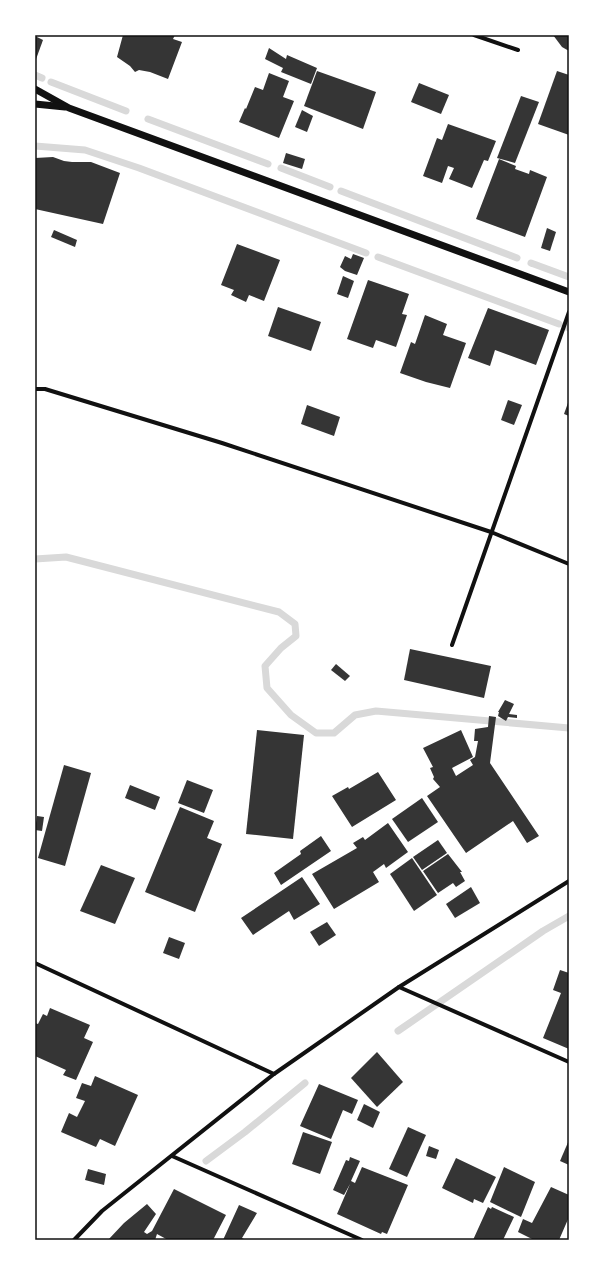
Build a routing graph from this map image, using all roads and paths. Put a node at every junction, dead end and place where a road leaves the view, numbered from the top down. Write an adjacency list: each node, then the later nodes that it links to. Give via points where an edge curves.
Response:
1 (474, 35): 2 (street)
2 (518, 50)
3 (35, 89): 5 (street)
4 (35, 104): 5 (street)
5 (69, 108): 6 (street)
6 (569, 292)
7 (569, 312): 9 (street)
8 (35, 389): 9 (street, via 45,389 222,443)
9 (491, 532): 10 (street); 11 (street)
10 (569, 564)
11 (452, 645)
12 (569, 881): 14 (street)
13 (35, 963): 16 (street)
14 (399, 987): 15 (street); 16 (street)
15 (569, 1062)
16 (274, 1074): 17 (street)
17 (172, 1156): 18 (street, via 102,1211); 19 (street)
18 (74, 1240)
19 (362, 1240)

